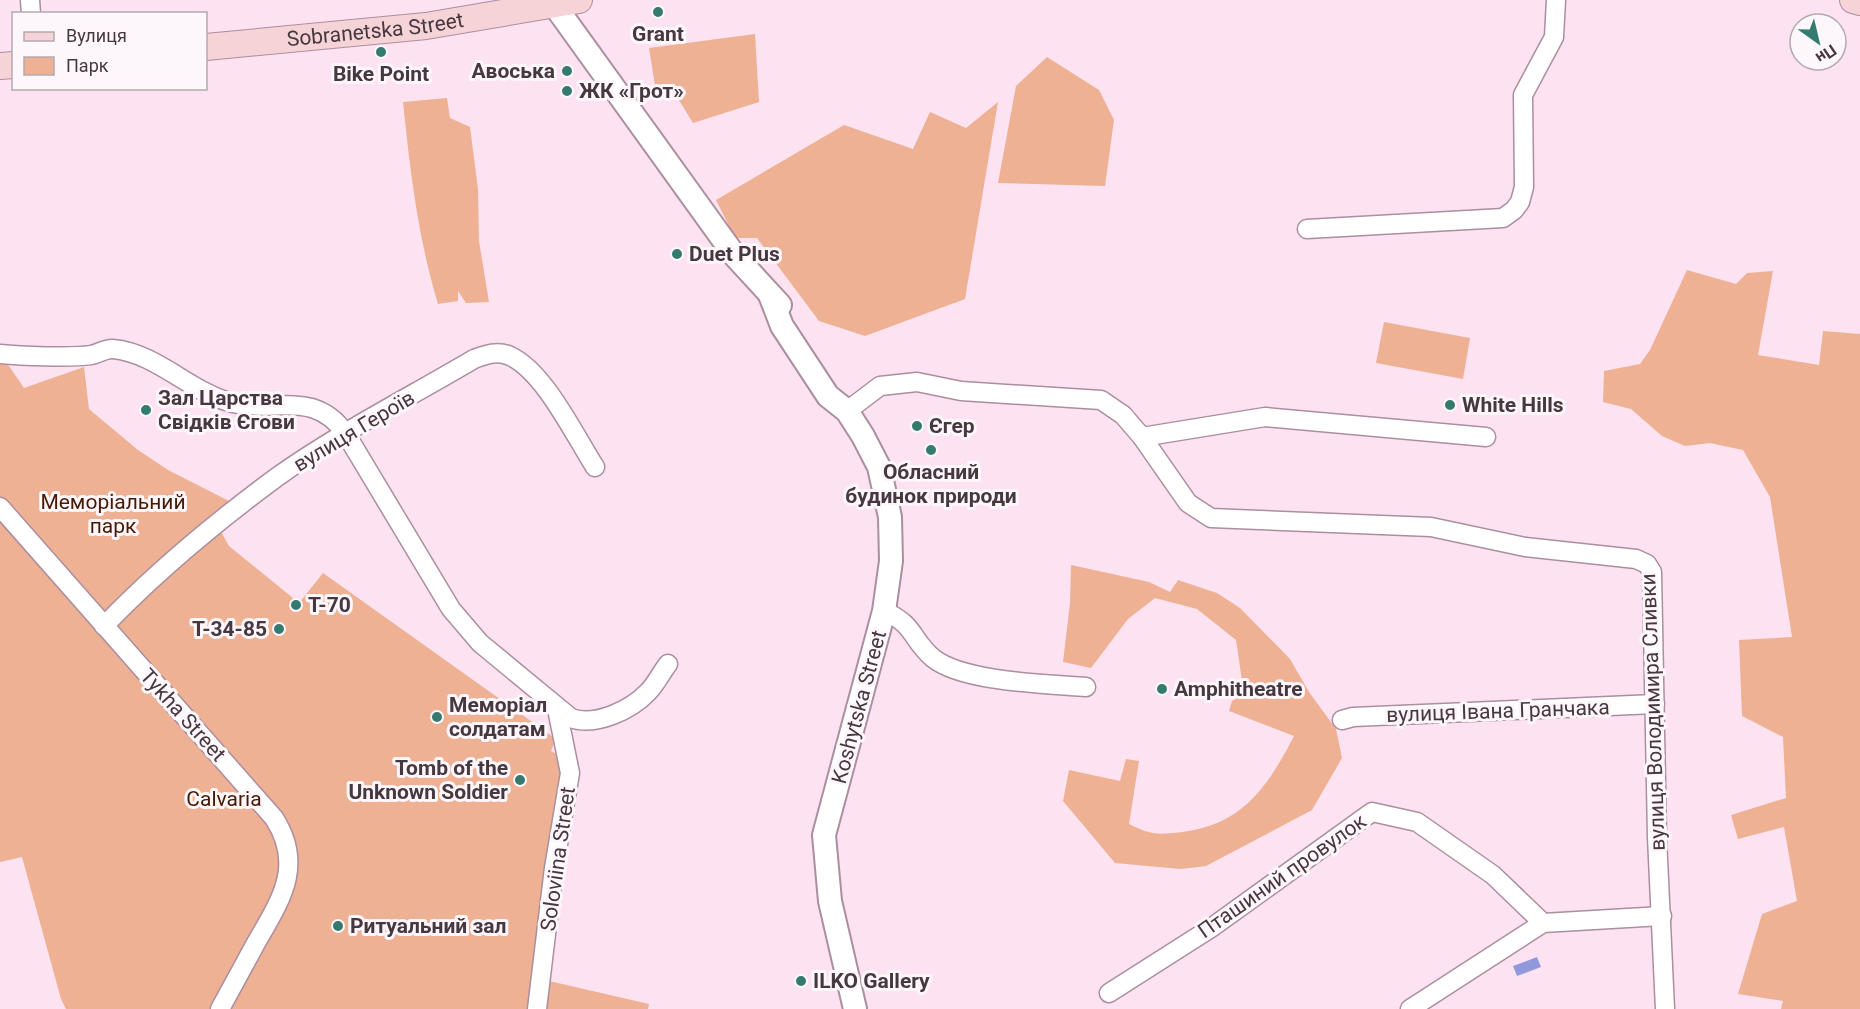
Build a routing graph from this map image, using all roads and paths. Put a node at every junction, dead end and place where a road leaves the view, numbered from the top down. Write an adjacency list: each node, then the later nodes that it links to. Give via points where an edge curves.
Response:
1 (1556, 0): 6 (street, via 1554,37 1522,94 1524,187 1515,210 1503,218)
2 (1853, 0): 3 (main road)
3 (1860, 2)
4 (567, 3): 5 (main road, Sobranetska Street, via 426,26); 8 (street, Koshytska Street, via 735,256 795,318 842,390)
5 (207, 47)
6 (1307, 229)
7 (0, 354): 9 (street, via 91,355 111,348 148,361 220,399 317,409)
8 (847, 411): 10 (street, вулиця Володимира Сливки, via 880,386 917,382 961,391 1101,400 1123,415); 14 (street, Koshytska Street, via 879,467 886,489 891,561)
9 (346, 434): 12 (street, вулиця Героїв, via 474,359 492,353 509,355 553,398); 15 (street, вулиця Героїв, via 278,477 214,526); 19 (street, via 451,609 480,643)
10 (1142, 437): 11 (street, via 1265,417); 18 (street, вулиця Володимира Сливки, via 1188,503 1211,518 1431,527 1525,547 1636,559 1647,564 1652,572)
11 (1486, 437)
12 (595, 467)
13 (0, 507): 15 (street, Tykha Street)
14 (884, 611): 17 (street, via 903,620 933,658 948,665 1011,681); 26 (street, Koshytska Street, via 824,836 830,901)
15 (104, 626): 24 (street, Tykha Street, via 284,834 288,862 282,899)
16 (668, 664): 19 (street, via 640,699 597,721 582,723)
17 (1086, 687)
18 (1655, 704): 20 (street, вулиця Івана Гранчака); 21 (street, вулиця Володимира Сливки)
19 (556, 709): 25 (street, Soloviina Street, via 570,773)
20 (1342, 720)
21 (1662, 916): 22 (street); 28 (street, вулиця Володимира Сливки)
22 (1543, 923): 23 (street, Пташиний провулок, via 1493,875 1417,822 1372,813 1211,928); 27 (street)
23 (1109, 993)
24 (220, 1009)
25 (537, 1009)
26 (855, 1009)
27 (1410, 1009)
28 (1665, 1009)

